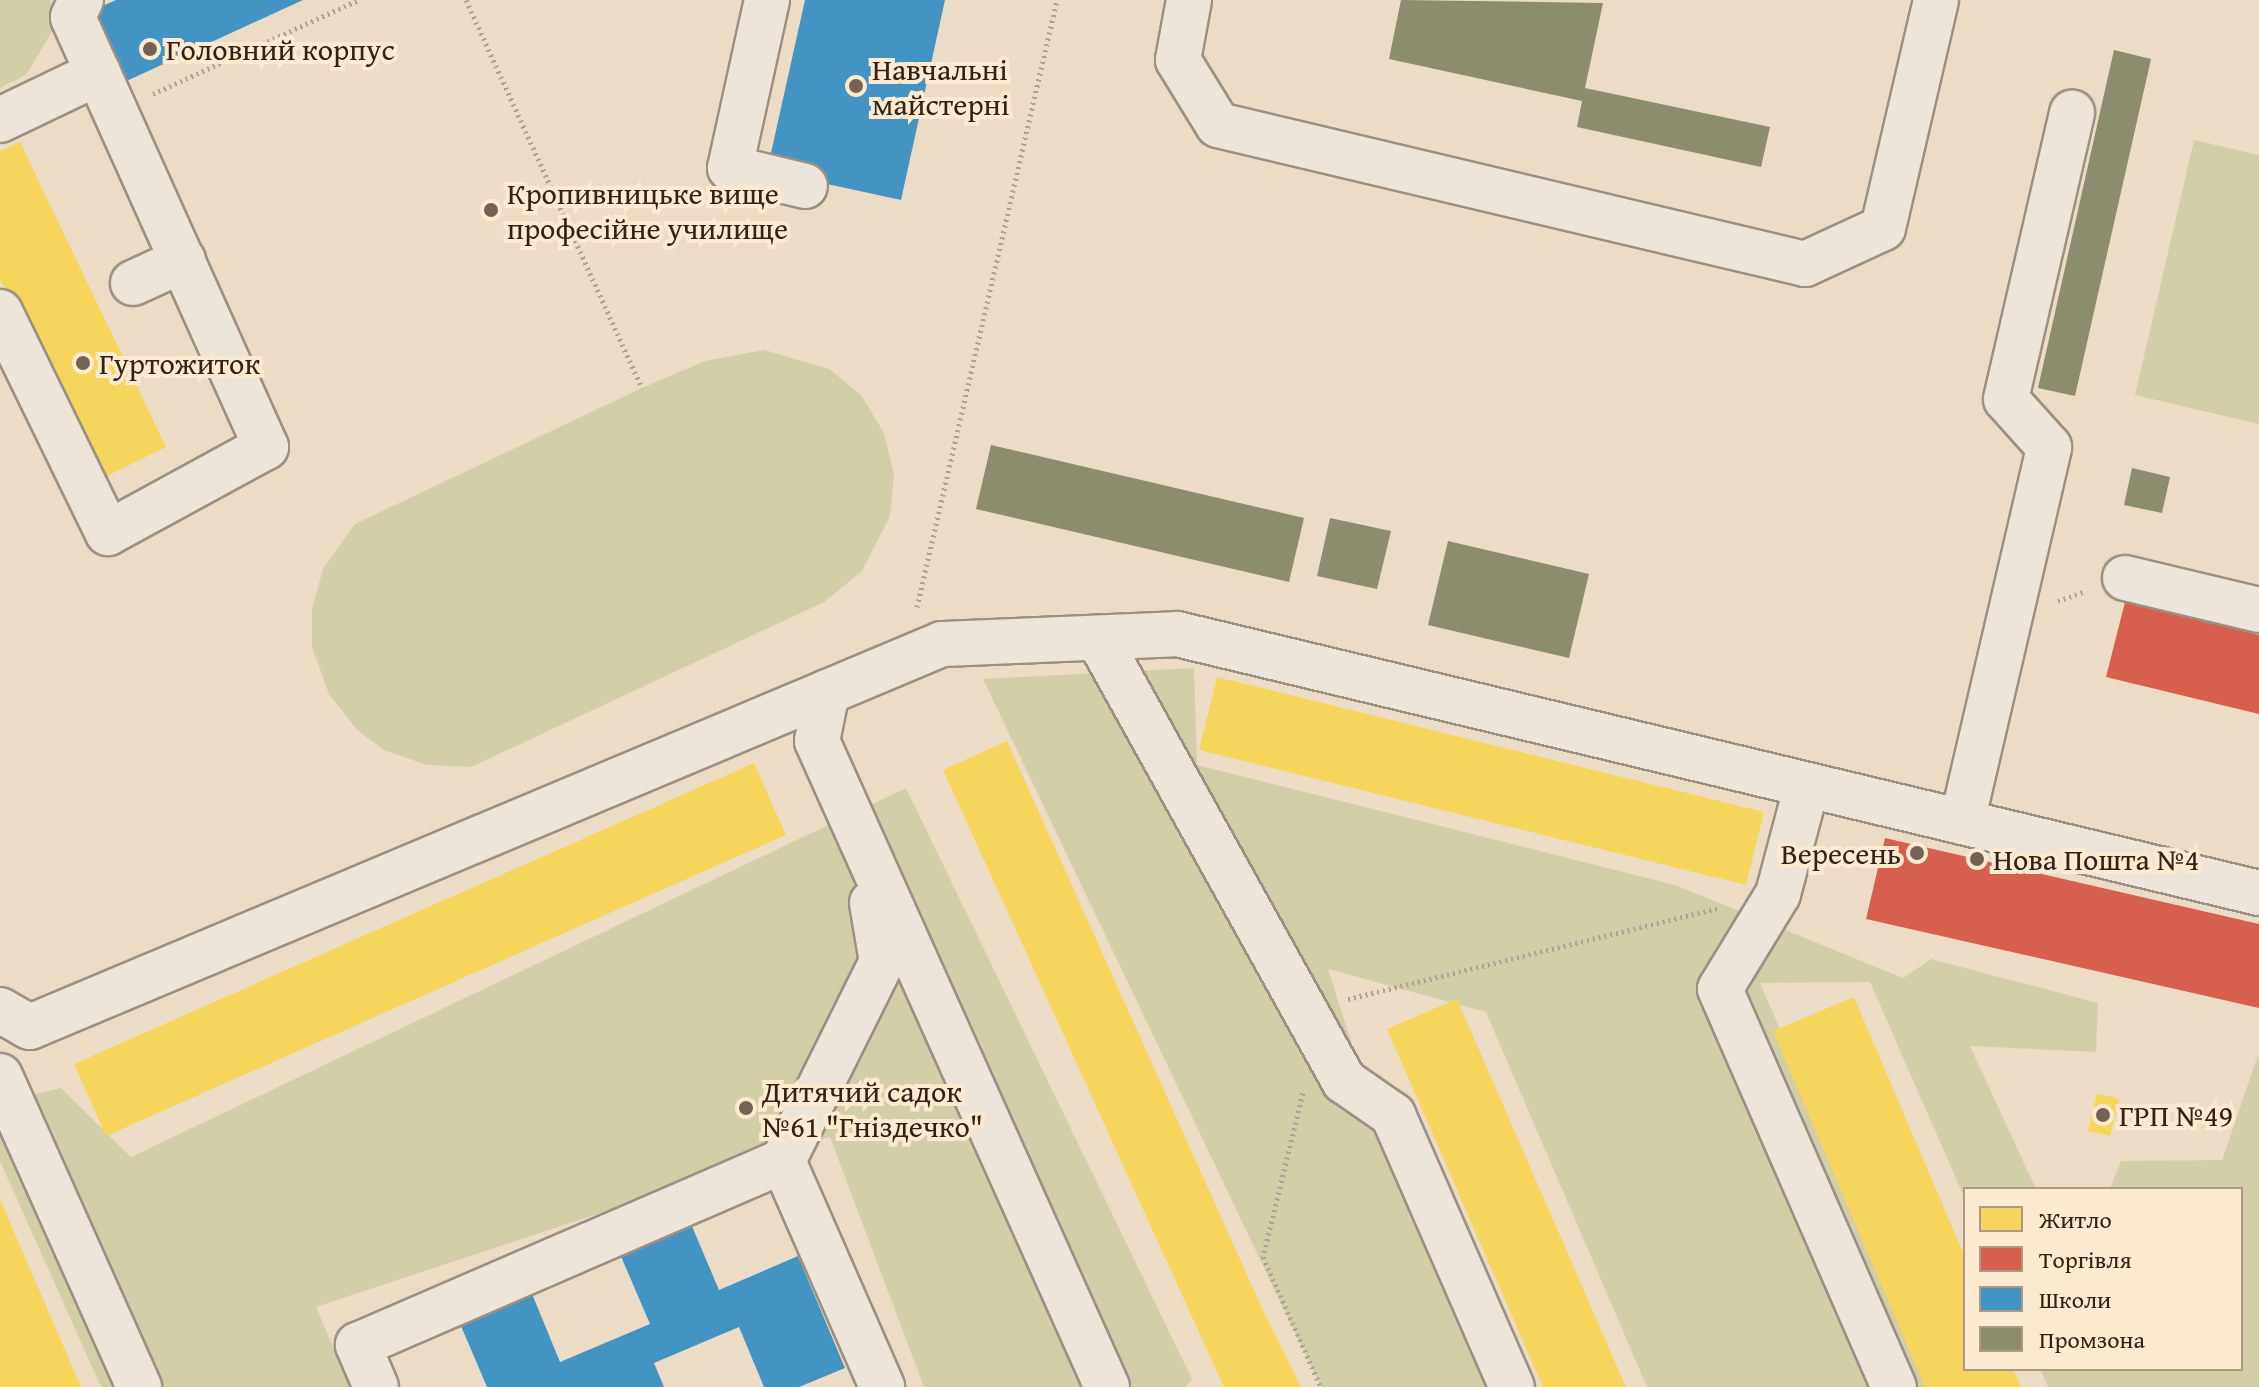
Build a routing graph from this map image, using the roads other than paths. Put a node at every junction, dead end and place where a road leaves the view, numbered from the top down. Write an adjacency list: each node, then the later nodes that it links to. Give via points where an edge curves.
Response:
1 (81, 0): 5 (lane, via 73,17)
2 (767, 0): 8 (lane, via 730,168)
3 (1189, 0): 4 (lane, via 1178,60 1218,125 1805,264 1883,228)
4 (1936, 0)
5 (98, 73): 7 (lane); 9 (lane)
6 (2072, 112): 17 (lane, via 2006,399 2049,447)
7 (0, 120)
8 (805, 186)
9 (183, 260): 10 (lane); 11 (lane, via 266,447 108,533)
10 (133, 283)
11 (0, 312)
12 (2125, 578): 13 (lane)
13 (2259, 610)
14 (1098, 638): 15 (lane, via 942,644); 16 (lane, via 1177,634); 27 (lane, via 1344,1081 1393,1115)
15 (827, 692): 18 (lane, via 817,741); 20 (lane, via 30,1027)
16 (1807, 785): 17 (lane); 28 (lane, via 1778,894 1720,989)
17 (1962, 822): 19 (lane)
18 (859, 834): 22 (lane, via 882,962); 26 (lane)
19 (2259, 893)
20 (0, 1010)
21 (0, 1076): 23 (lane)
22 (783, 1161): 24 (lane, via 358,1345); 25 (lane)
23 (139, 1387)
24 (376, 1387)
25 (882, 1387)
26 (1107, 1387)
27 (1512, 1387)
28 (1894, 1387)

